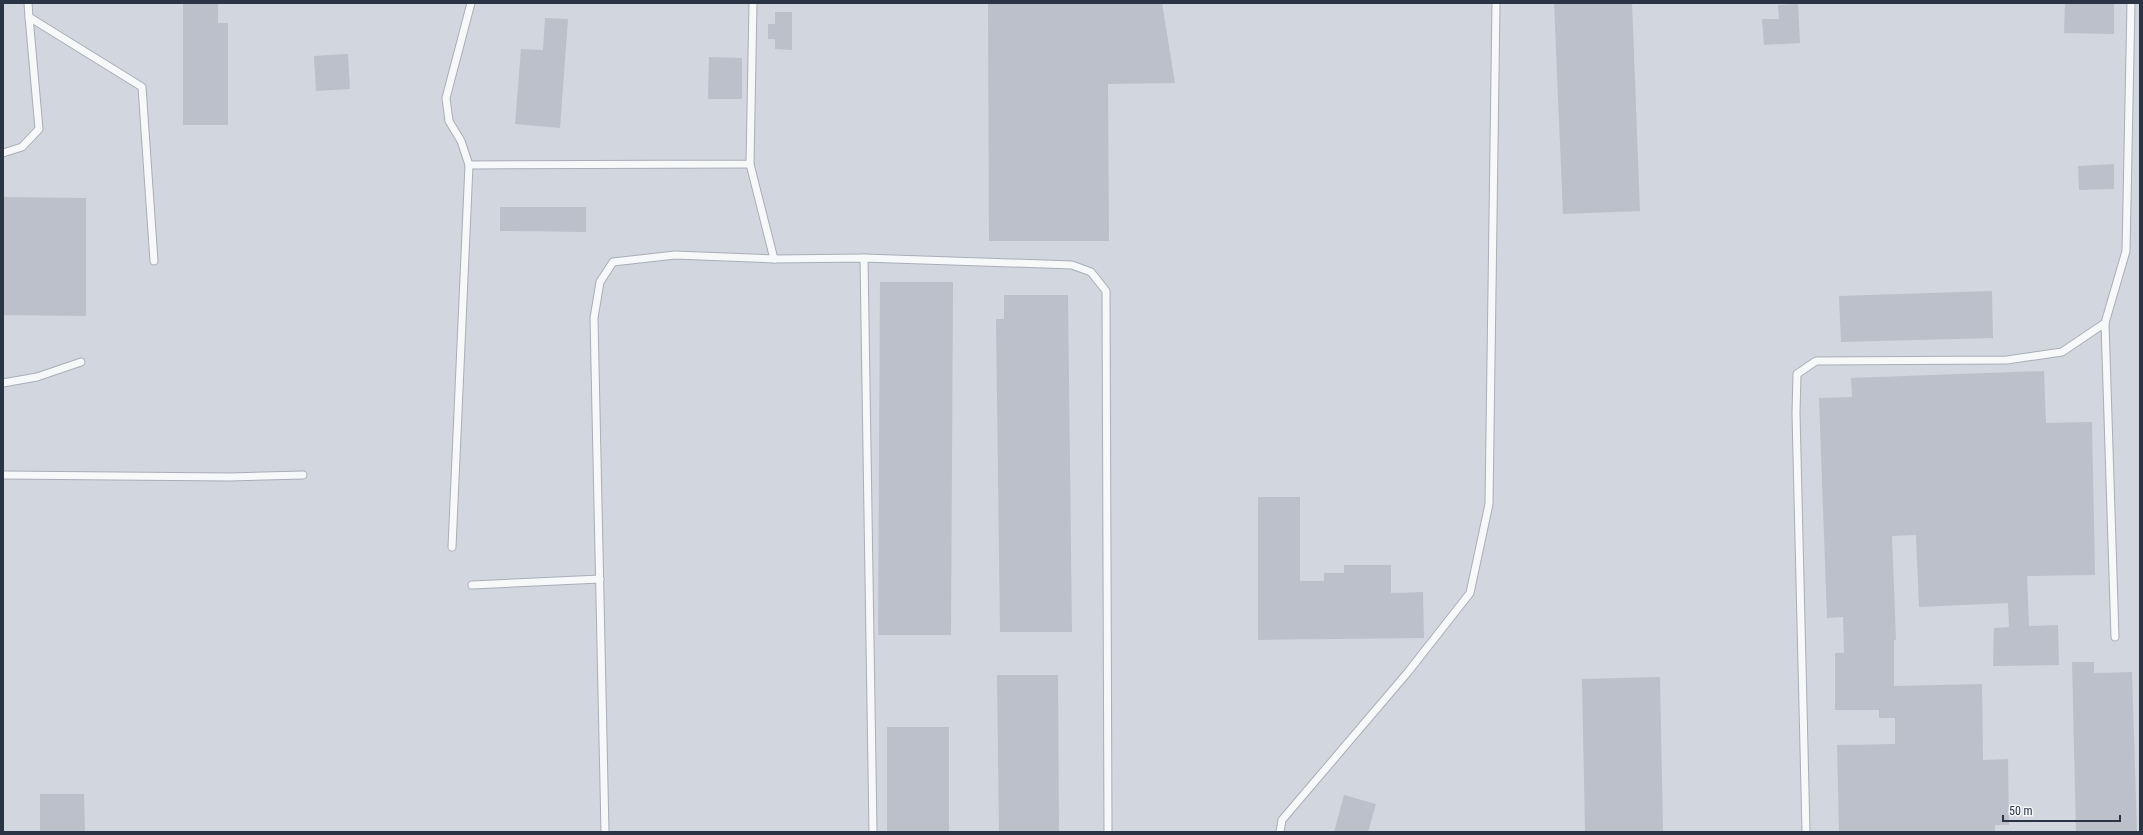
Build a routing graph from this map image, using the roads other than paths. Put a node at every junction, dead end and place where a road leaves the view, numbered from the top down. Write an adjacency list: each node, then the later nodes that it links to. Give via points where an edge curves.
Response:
1 (28, 3): 6 (lane)
2 (471, 3): 9 (lane, via 446,98 449,121 461,141)
3 (753, 3): 8 (lane)
4 (1496, 3): 25 (lane, via 1489,504 1470,593 1408,672 1282,820)
5 (2131, 3): 13 (lane, via 2126,251)
6 (29, 17): 7 (lane, via 39,129 22,147); 12 (lane, via 142,87)
7 (3, 153)
8 (750, 164): 9 (lane); 11 (lane)
9 (469, 165): 18 (lane)
10 (864, 258): 11 (lane); 23 (lane); 24 (lane, via 1072,265 1092,272 1106,291)
11 (774, 259): 19 (lane, via 675,255 613,262 600,282 594,318)
12 (154, 261)
13 (2105, 323): 21 (lane); 26 (lane, via 2062,352 2007,360 1816,361 1797,374)
14 (81, 362): 15 (lane, via 37,377)
15 (3, 383)
16 (3, 475): 17 (lane)
17 (303, 475)
18 (452, 547)
19 (600, 579): 20 (lane); 22 (lane)
20 (472, 585)
21 (2115, 637)
22 (605, 832)
23 (873, 832)
24 (1108, 832)
25 (1280, 832)
26 (1806, 832)

